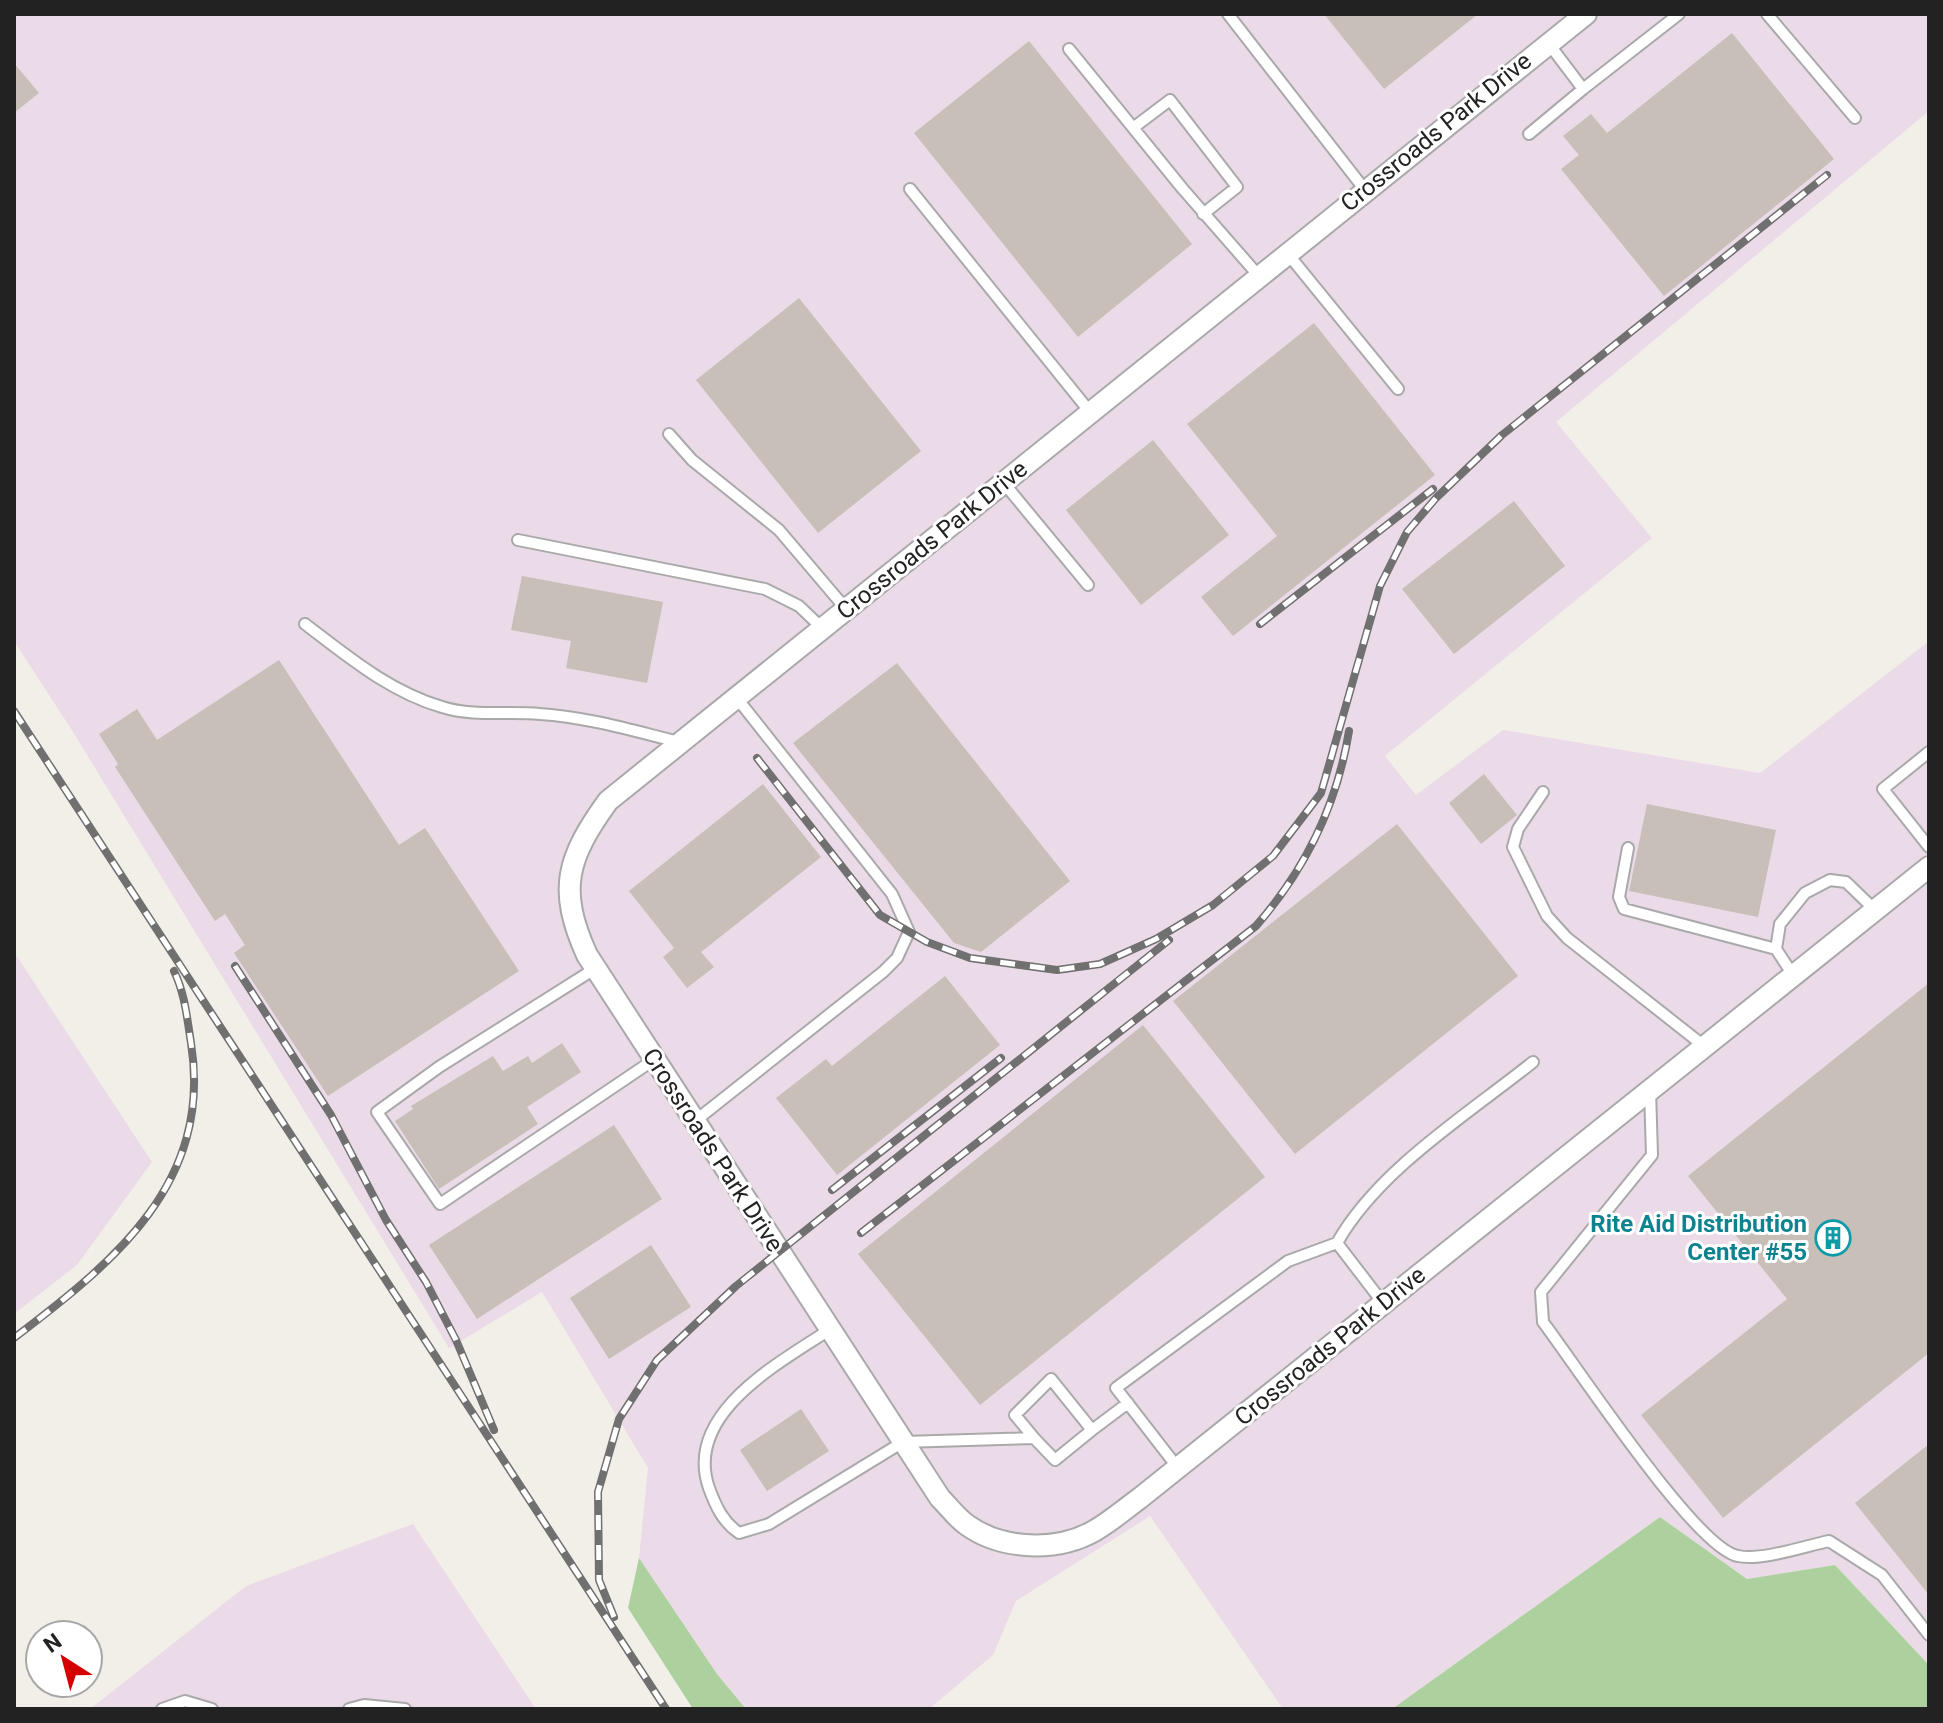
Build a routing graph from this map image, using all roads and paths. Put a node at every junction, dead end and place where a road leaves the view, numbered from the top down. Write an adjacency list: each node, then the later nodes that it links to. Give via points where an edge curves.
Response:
1 (1228, 14): 12 (lane)
2 (1586, 14): 5 (street, Crossroads Park Drive)
3 (1679, 14): 7 (lane)
4 (1767, 14): 8 (lane)
5 (1547, 42): 7 (lane); 12 (street, Crossroads Park Drive)
6 (1069, 49): 9 (lane)
7 (1583, 89): 10 (lane)
8 (1855, 118)
9 (1133, 128): 13 (lane); 13 (lane, via 1170,100 1237,187)
10 (1529, 134)
11 (910, 189): 17 (lane)
12 (1365, 190): 14 (street, Crossroads Park Drive)
13 (1203, 214): 15 (lane)
14 (1286, 252): 15 (street, Crossroads Park Drive); 16 (lane)
15 (1258, 275): 17 (street, Crossroads Park Drive)
16 (1398, 389)
17 (1090, 412): 19 (street, Crossroads Park Drive)
18 (669, 434): 22 (lane, via 692,460 779,530)
19 (1003, 482): 21 (lane); 22 (street, Crossroads Park Drive)
20 (518, 540): 24 (lane, via 765,589 791,601)
21 (1088, 585)
22 (846, 609): 24 (street, Crossroads Park Drive)
23 (305, 624): 26 (lane, via 404,693 444,708 539,714)
24 (822, 628): 25 (street, Crossroads Park Drive)
25 (736, 697): 26 (street, Crossroads Park Drive); 40 (lane, via 892,894 909,932 897,958 883,972)
26 (679, 742): 34 (street, Crossroads Park Drive, via 608,801 572,860 567,890 572,922)
27 (1929, 752): 29 (lane, via 1883,789)
28 (1543, 792): 36 (lane, via 1518,829 1513,847 1547,916 1567,938)
29 (1929, 847)
30 (1628, 848): 33 (lane, via 1619,897 1624,909)
31 (1929, 867): 32 (street, Crossroads Park Drive)
32 (1875, 910): 33 (lane, via 1846,882 1830,880 1805,893 1780,924); 35 (street, Crossroads Park Drive)
33 (1776, 949): 35 (lane)
34 (596, 968): 37 (street, Crossroads Park Drive); 37 (lane, via 377,1112 440,1204)
35 (1793, 975): 36 (street, Crossroads Park Drive)
36 (1704, 1046): 39 (street, Crossroads Park Drive)
37 (655, 1059): 40 (street, Crossroads Park Drive)
38 (1533, 1062): 41 (lane, via 1387,1179)
39 (1650, 1089): 42 (street, Crossroads Park Drive); 49 (lane, via 1652,1155 1541,1292 1543,1322 1685,1514 1720,1548 1739,1557 1829,1541 1882,1575)
40 (695, 1121): 43 (street, Crossroads Park Drive)
41 (1337, 1243): 42 (lane); 44 (lane, via 1288,1261 1134,1373 1116,1388)
42 (1383, 1303): 48 (street, Crossroads Park Drive)
43 (829, 1330): 47 (street, Crossroads Park Drive); 47 (lane, via 772,1368 719,1418 706,1446 707,1480 727,1525 739,1533 769,1524)
44 (1128, 1403): 45 (lane); 48 (lane)
45 (1092, 1430): 46 (lane, via 1055,1460); 46 (lane, via 1051,1379 1015,1415)
46 (1034, 1438): 47 (lane)
47 (903, 1442): 48 (street, Crossroads Park Drive, via 940,1498 965,1524 986,1536 1030,1546 1062,1544 1092,1532)
48 (1178, 1468)
49 (1929, 1635)
50 (162, 1709): 51 (lane, via 185,1701)
51 (212, 1709)
52 (349, 1709): 53 (lane)
53 (405, 1709)

